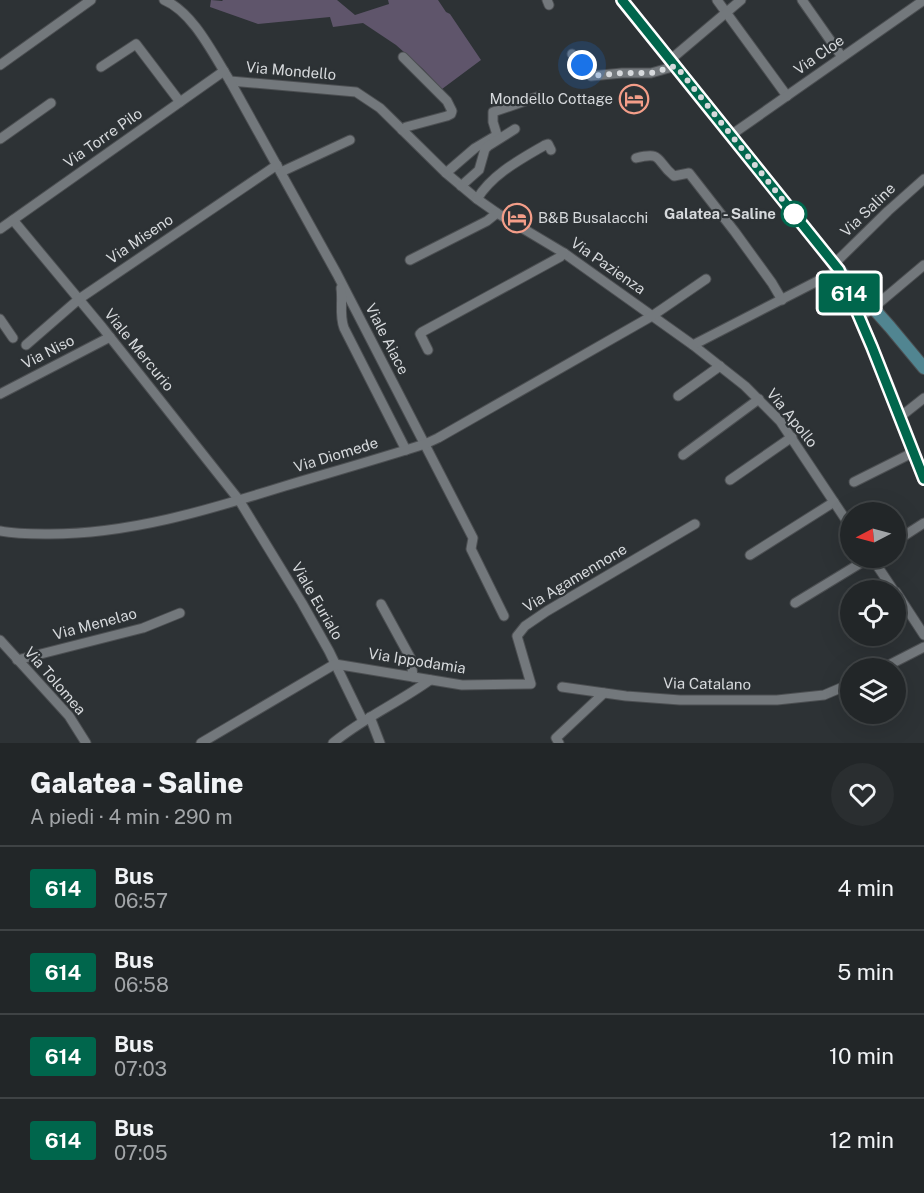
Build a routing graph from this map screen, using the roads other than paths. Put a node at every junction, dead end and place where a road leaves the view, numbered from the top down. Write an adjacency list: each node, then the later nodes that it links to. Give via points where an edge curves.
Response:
1 (91, 0): 13 (street)
2 (164, 0): 15 (street, Via Mondello, via 184,12)
3 (621, 0): 12 (main road)
4 (717, 0): 8 (street)
5 (741, 0): 8 (street)
6 (802, 0): 11 (street)
7 (924, 0): 11 (street, Via Cloe)
8 (726, 13): 12 (street); 18 (street)
9 (572, 54): 12 (street, via 591,76 651,73)
10 (403, 57): 23 (street, via 447,101 452,111)
11 (842, 57): 18 (street, Via Cloe)
12 (673, 63): 24 (main road)
13 (0, 66)
14 (101, 67): 19 (street, via 136,44)
15 (224, 71): 16 (street, Via Mondello); 19 (street, Via Torre Pilo)
16 (230, 81): 21 (street, Via Mondello, via 356,92); 29 (street, Viale Aiace)
17 (540, 96): 30 (street, via 493,112 496,135)
18 (787, 96): 24 (street, Via Cloe)
19 (180, 102): 35 (street, Via Torre Pilo)
20 (51, 103): 25 (street)
21 (380, 108): 23 (street, Via Pazienza)
22 (515, 129): 32 (street, via 485,149 481,168)
23 (402, 130): 30 (street, Via Pazienza)
24 (731, 135): 40 (main road)
25 (0, 139)
26 (350, 140): 29 (street, Via Miseno)
27 (551, 150): 33 (street, via 545,145 508,169 488,183)
28 (636, 158): 44 (street, via 657,157 674,176 689,172)
29 (278, 168): 41 (street, Viale Aiace); 43 (street, Via Miseno)
30 (446, 173): 32 (street, Via Pazienza)
31 (922, 185): 40 (street, Via Saline)
32 (461, 186): 33 (street, Via Pazienza)
33 (477, 199): 34 (street, Via Pazienza)
34 (497, 213): 37 (street, Via Pazienza); 38 (street)
35 (13, 220): 36 (street, Via Torre Pilo); 43 (street, Viale Mercurio)
36 (0, 229)
37 (564, 253): 46 (street, Via Pazienza); 53 (street, via 422,332)
38 (410, 260)
39 (924, 265): 45 (street)
40 (837, 267): 44 (street); 45 (main road); 47 (main road)
41 (337, 274): 62 (street, Viale Aiace); 63 (street, via 344,328)
42 (706, 279): 46 (street, Via Diomede)
43 (79, 299): 49 (street, Viale Mercurio); 51 (street, Via Miseno)
44 (782, 300): 52 (street)
45 (873, 308): 47 (street); 55 (main road)
46 (652, 316): 52 (street, Via Pazienza); 62 (street, Via Diomede)
47 (860, 317): 60 (main road)
48 (0, 319): 50 (street)
49 (110, 337): 56 (street, Via Niso); 69 (street, Viale Mercurio)
50 (13, 338)
51 (26, 345)
52 (693, 345): 54 (street, Via Apollo)
53 (428, 350)
54 (720, 366): 57 (street); 59 (street, Via Apollo)
55 (924, 368)
56 (0, 394)
57 (678, 396)
58 (924, 398): 60 (street)
59 (759, 399): 61 (street, Via Apollo); 65 (street)
60 (900, 417): 64 (main road)
61 (792, 437): 67 (street); 70 (street, Via Apollo)
62 (425, 444): 63 (street, Via Diomede); 82 (street, Viale Aiace, via 473,538 471,549)
63 (406, 450): 69 (street, Via Diomede)
64 (914, 452): 66 (main road); 68 (street)
65 (683, 455)
66 (924, 479)
67 (730, 480)
68 (854, 482)
69 (239, 500): 74 (street, Via Diomede, via 89,533); 88 (street, Viale Eurialo)
70 (834, 502): 71 (street, Via Apollo); 76 (street)
71 (840, 511)
72 (924, 523): 75 (street)
73 (695, 524): 91 (street, Via Agamennone, via 525,626 517,636)
74 (0, 531)
75 (906, 535)
76 (750, 555)
77 (853, 568): 78 (street)
78 (795, 603)
79 (381, 604): 89 (street, via 411,659)
80 (906, 608): 83 (street)
81 (180, 613): 87 (street, Via Menelao, via 142,628)
82 (504, 616)
83 (924, 635)
84 (0, 640): 87 (street, Via Tolomea)
85 (924, 647): 86 (street)
86 (902, 658)
87 (17, 660): 96 (street, Via Tolomea, via 69,716)
88 (335, 664): 89 (street, Via Ippodamia); 95 (street, Viale Eurialo); 97 (street)
89 (413, 676): 90 (street, Via Ippodamia)
90 (430, 680): 91 (street, Via Ippodamia, via 462,685); 95 (street)
91 (531, 684)
92 (562, 687): 94 (street, Via Catalano)
93 (840, 688): 94 (street, Via Catalano, via 824,695 777,700)
94 (604, 693): 100 (street, via 556,738)
95 (367, 719): 98 (street); 99 (street, Viale Eurialo)
96 (86, 743)
97 (201, 743)
98 (333, 743)
99 (380, 743)
100 (560, 743)

